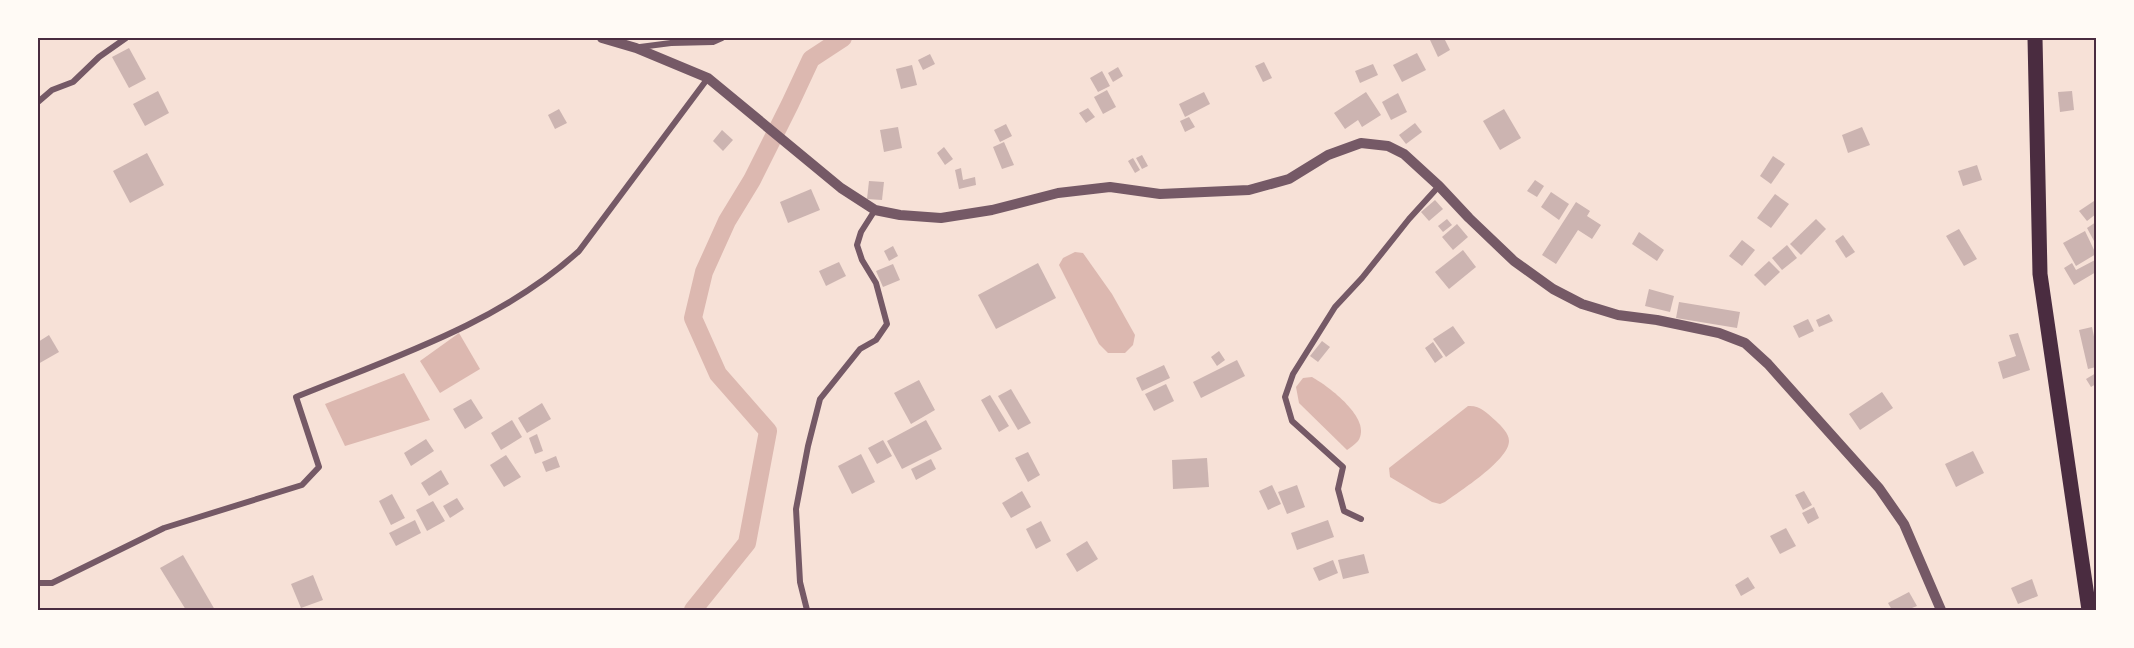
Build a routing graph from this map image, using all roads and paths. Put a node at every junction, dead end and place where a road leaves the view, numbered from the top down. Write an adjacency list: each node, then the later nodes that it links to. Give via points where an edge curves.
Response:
1 (126, 38): 7 (street, via 73,82 52,90)
2 (602, 38): 5 (street)
3 (722, 38): 5 (street)
4 (2035, 38): 14 (highway, via 2040,274)
5 (636, 48): 6 (street)
6 (708, 78): 9 (street, via 841,188); 11 (street, via 579,251 555,273 509,304 422,346 296,397 319,467 302,484 164,528 52,583)
7 (38, 102)
8 (1439, 186): 9 (street, via 1404,154 1388,146 1361,143 1328,154 1289,179 1249,190 1160,194 1110,187 941,218); 10 (street, via 1335,307 1293,374 1285,397 1292,421 1343,467 1338,489 1344,511); 13 (street, via 1514,261 1581,304 1618,315 1709,331 1745,343 1879,488 1904,524)
9 (875, 210): 12 (street, via 857,245 876,283 886,324 876,340 860,349 820,399 796,509 800,582)
10 (1361, 519)
11 (38, 583)
12 (807, 610)
13 (1941, 610)
14 (2090, 610)

